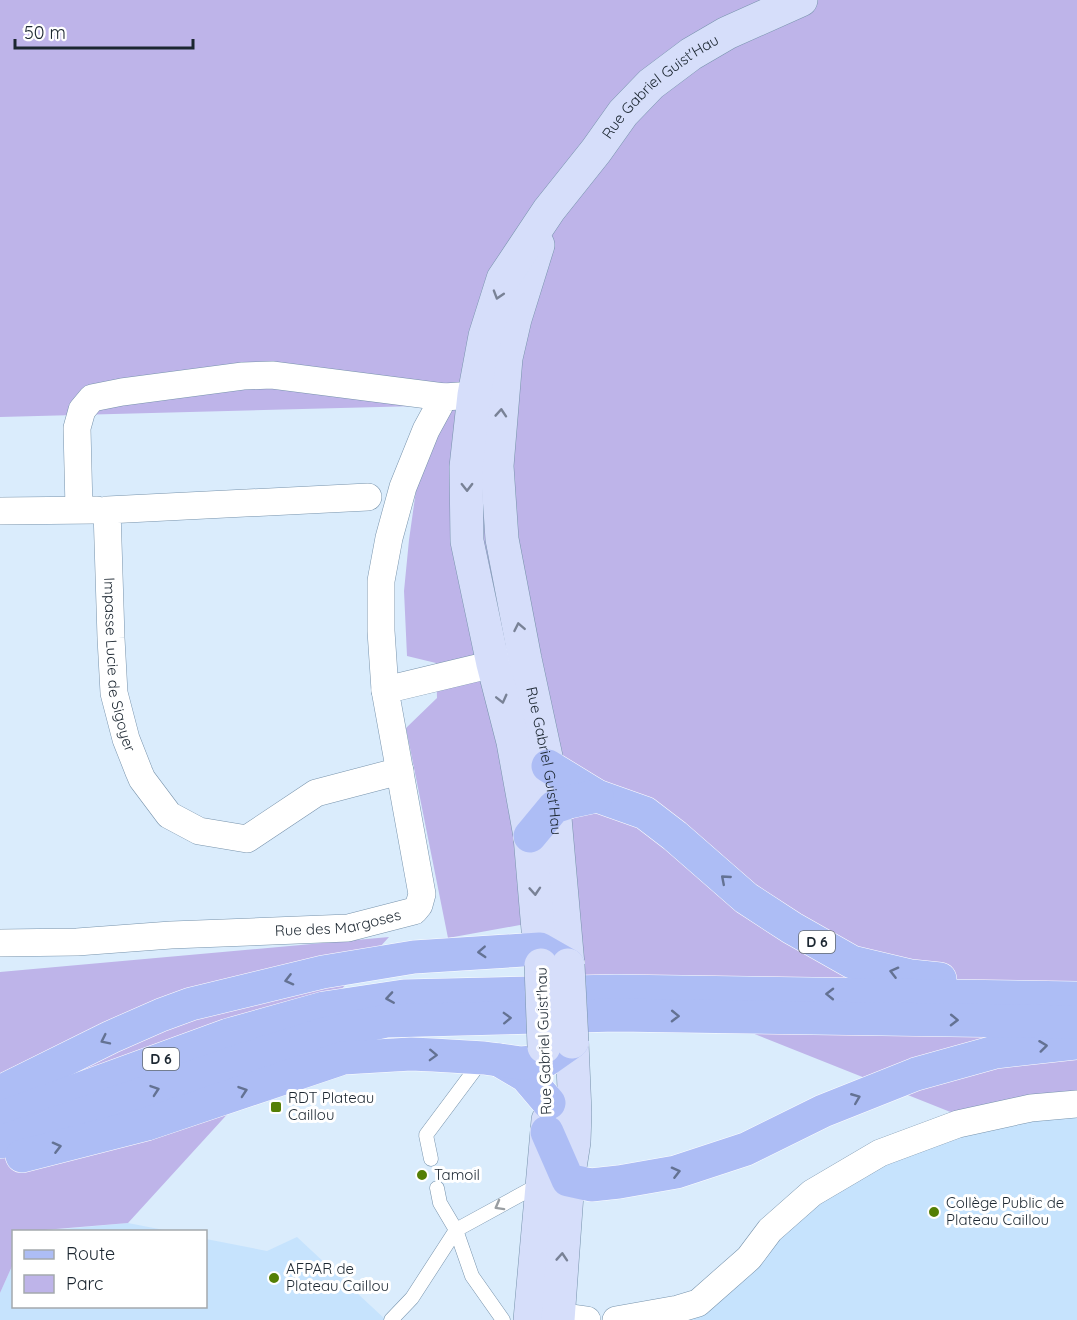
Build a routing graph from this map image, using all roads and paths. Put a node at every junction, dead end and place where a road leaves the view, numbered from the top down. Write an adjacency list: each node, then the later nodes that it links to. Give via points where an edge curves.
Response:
1 (801, 0): 2 (main road, Rue Gabriel Guist'Hau, via 727,33 651,84 623,113)
2 (549, 210): 3 (main road, Rue Gabriel Guist'Hau, one-way to 3, via 502,279 485,336); 8 (main road, Rue Gabriel Guist'Hau, one-way to 2, via 497,466 506,358)
3 (459, 396): 5 (street, via 272,375 232,377 92,399 82,410 77,428); 8 (main road, Rue Gabriel Guist'Hau, one-way to 8, via 466,468 467,541); 9 (street, Rue des Margoses, via 426,430 388,538 381,581)
4 (368, 497): 6 (street)
5 (79, 509): 6 (street); 7 (street)
6 (107, 510): 11 (street, Impasse Lucie de Sigoyer, via 114,693 142,779 169,815 199,831 247,839 316,793)
7 (0, 511)
8 (509, 662): 9 (street); 10 (main road, Rue Gabriel Guist'Hau); 14 (main road, Rue Gabriel Guist'Hau, one-way to 14, via 513,742)
9 (385, 690): 11 (street, Rue des Margoses)
10 (548, 766): 12 (main road); 13 (main road, Rue Gabriel Guist'Hau)
11 (400, 771): 15 (street, Rue des Margoses, via 422,894 414,910 348,928)
12 (597, 796): 13 (main road); 17 (main road, D 6, one-way to 12, via 911,976 852,962 746,898 645,813)
13 (554, 807): 14 (main road); 16 (main road, Rue Gabriel Guist'Hau)
14 (530, 836): 16 (main road, Rue Gabriel Guist'Hau, one-way to 16)
15 (0, 943)
16 (550, 960): 21 (main road, Rue Gabriel Guist'Hau, bridge); 23 (main road, one-way to 23, via 414,957 323,972 160,1015)
17 (1077, 992)
18 (1077, 998): 25 (main road, D 6, one-way to 25, via 616,991 404,996 324,1008 228,1035)
19 (1077, 1022): 27 (main road, D 6, one-way to 19, via 324,1034 386,1021 616,1015)
20 (1077, 1043): 30 (main road, one-way to 20, via 591,1185 676,1172 746,1149 823,1111 916,1074 995,1052)
21 (554, 1050): 22 (main road, via 521,1063); 26 (main road, Rue Gabriel Guist'hau); 30 (main road, Rue Gabriel Guist'Hau, via 575,1113 574,1142)
22 (491, 1059): 26 (main road, via 526,1076); 28 (lane, via 426,1135); 29 (main road, one-way to 22, via 147,1124 343,1058 411,1054)
23 (0, 1092)
24 (1077, 1104): 36 (street, via 1031,1108 958,1124 880,1153 812,1193 770,1230 749,1258 698,1303)
25 (0, 1118)
26 (548, 1118): 30 (main road)
27 (0, 1142)
28 (431, 1159)
29 (0, 1162)
30 (555, 1181): 32 (lane, one-way to 32); 33 (main road, Rue Gabriel Guist'Hau)
31 (437, 1188): 32 (lane, via 440,1203)
32 (456, 1230): 34 (lane, via 412,1298); 35 (lane, via 472,1276)
33 (558, 1319)
34 (392, 1320)
35 (503, 1320)
36 (616, 1320)

